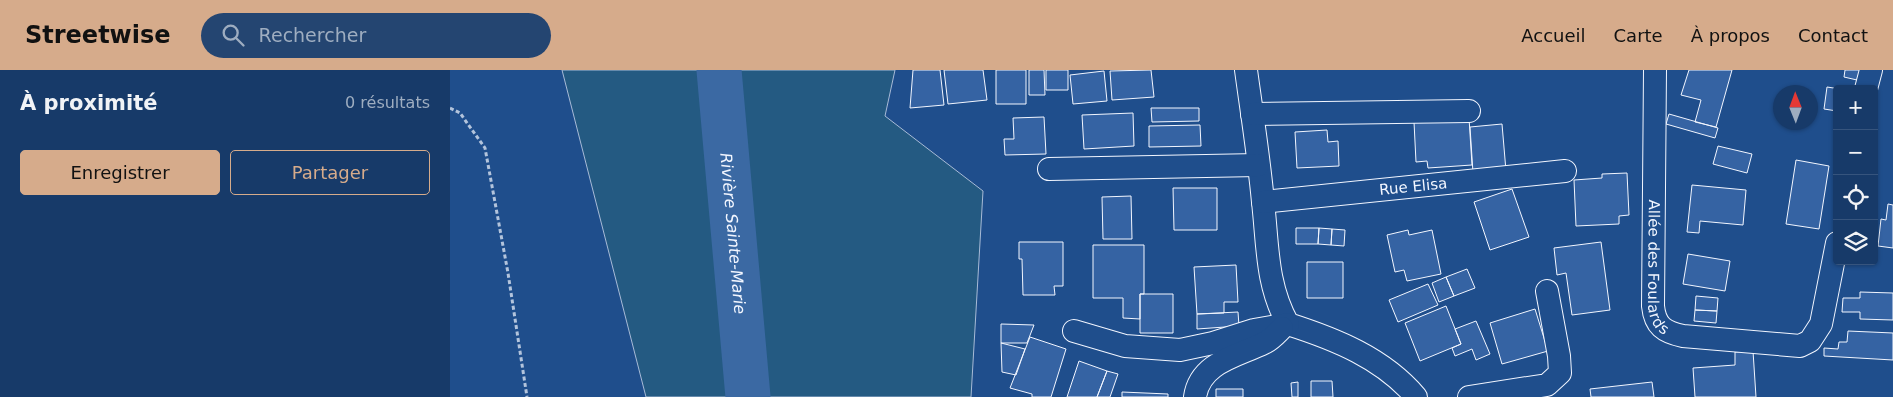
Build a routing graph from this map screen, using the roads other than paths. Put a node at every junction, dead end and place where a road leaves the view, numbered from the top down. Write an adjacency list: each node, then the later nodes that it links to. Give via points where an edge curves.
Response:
1 (1246, 70): 6 (street)
2 (1655, 70): 11 (street, Allée des Foulards, via 1653,306 1654,318 1660,328 1683,336 1800,346 1810,341 1821,324)
3 (1871, 70): 4 (street)
4 (1867, 85)
5 (1469, 111): 6 (street)
6 (1252, 114): 7 (street)
7 (1258, 165): 8 (street); 10 (street)
8 (1049, 168)
9 (1565, 171): 10 (street, Rue Elisa)
10 (1263, 202): 13 (street, via 1269,274 1277,304)
11 (1833, 263)
12 (1547, 291): 17 (street, via 1560,373 1547,385)
13 (1288, 324): 14 (street, via 1180,350 1125,346); 15 (street, via 1266,342 1228,356 1208,371 1196,388); 16 (street, via 1364,354 1403,382)
14 (1074, 331)
15 (1195, 397)
16 (1416, 397)
17 (1469, 397)

